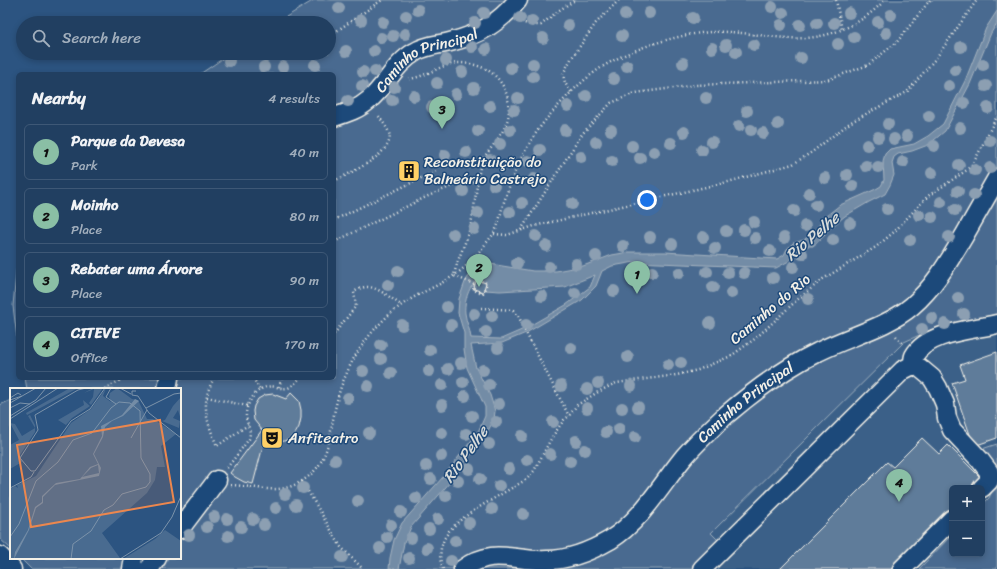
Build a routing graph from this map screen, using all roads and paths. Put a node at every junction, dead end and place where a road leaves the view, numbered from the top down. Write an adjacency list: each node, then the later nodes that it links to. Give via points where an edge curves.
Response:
1 (382, 0): 11 (path)
2 (518, 0): 9 (street, Caminho Principal)
3 (576, 0): 9 (path, via 541,25 531,25)
4 (619, 0): 15 (path, via 596,23 568,64 563,74)
5 (836, 0): 10 (path)
6 (885, 0): 10 (path, via 872,13)
7 (930, 0): 24 (path, via 897,42 868,65 826,80 697,84 635,93 611,103 582,134)
8 (976, 0): 24 (path, via 936,58 907,92 851,122 793,164)
9 (504, 15): 16 (street, Caminho Principal, via 483,31 465,39 427,46 414,52)
10 (842, 30): 15 (path, via 807,38 733,32 701,33 669,39 620,58 600,69)
11 (336, 32)
12 (318, 60): 13 (path)
13 (321, 72)
14 (407, 79): 22 (path, via 459,63 480,66 494,74 502,85 508,97 510,111 506,125 482,160)
15 (571, 92): 25 (path, via 547,118 527,147 511,182)
16 (369, 100): 17 (street, Caminho Principal, via 358,108); 21 (path, via 390,134 389,144 378,156)
17 (336, 116)
18 (997, 116): 44 (path, Caminho do Rio, via 976,160 967,170 928,196 876,247 823,279 756,338 731,356 698,370 677,375 616,383 577,405)
19 (438, 170): 23 (path)
20 (997, 178): 59 (street, Caminho Principal, via 944,270 911,307 895,317 818,352 775,378 737,406 702,437 638,516 610,540 560,560 493,556 471,563)
21 (336, 181)
22 (477, 181): 26 (path, via 457,184 426,197); 27 (path, via 470,226)
23 (336, 219)
24 (521, 231): 25 (path, via 507,236)
25 (494, 234): 27 (path)
26 (336, 241)
27 (454, 276): 28 (path); 29 (path)
28 (474, 284): 28 (path, via 472,290 484,293 487,283 476,279)
29 (401, 305): 32 (path, via 385,294 365,286 354,292 356,306); 47 (path, via 380,324 354,357 336,401 324,457)
30 (480, 308): 44 (path, via 513,310 519,316)
31 (997, 324): 33 (street, via 939,337 923,346 914,356)
32 (336, 331)
33 (912, 365): 48 (street, via 932,378 945,404 952,430 989,472 989,481); 60 (street, via 903,370)
34 (121, 380): 40 (path)
35 (213, 380): 42 (path)
36 (254, 380): 41 (path)
37 (281, 380): 39 (path)
38 (298, 380): 39 (path, via 290,388)
39 (279, 387): 41 (path)
40 (107, 388)
41 (260, 390): 43 (path)
42 (207, 397): 43 (path); 45 (path, via 208,424 217,446)
43 (247, 406): 45 (path)
44 (569, 416): 58 (path, Caminho do Rio, via 527,479 476,509 449,531 441,548 440,559)
45 (248, 425): 46 (path, via 251,433 249,438)
46 (217, 480): 47 (path, via 230,485 271,490 286,488); 50 (street)
47 (302, 481): 57 (path, via 341,548)
48 (985, 485)
49 (950, 521): 61 (street)
50 (181, 528)
51 (0, 556): 54 (street)
52 (134, 559): 55 (street)
53 (156, 559): 56 (street)
54 (12, 569)
55 (132, 569)
56 (149, 569)
57 (363, 569)
58 (443, 569)
59 (463, 569)
60 (702, 569)
61 (902, 569)

